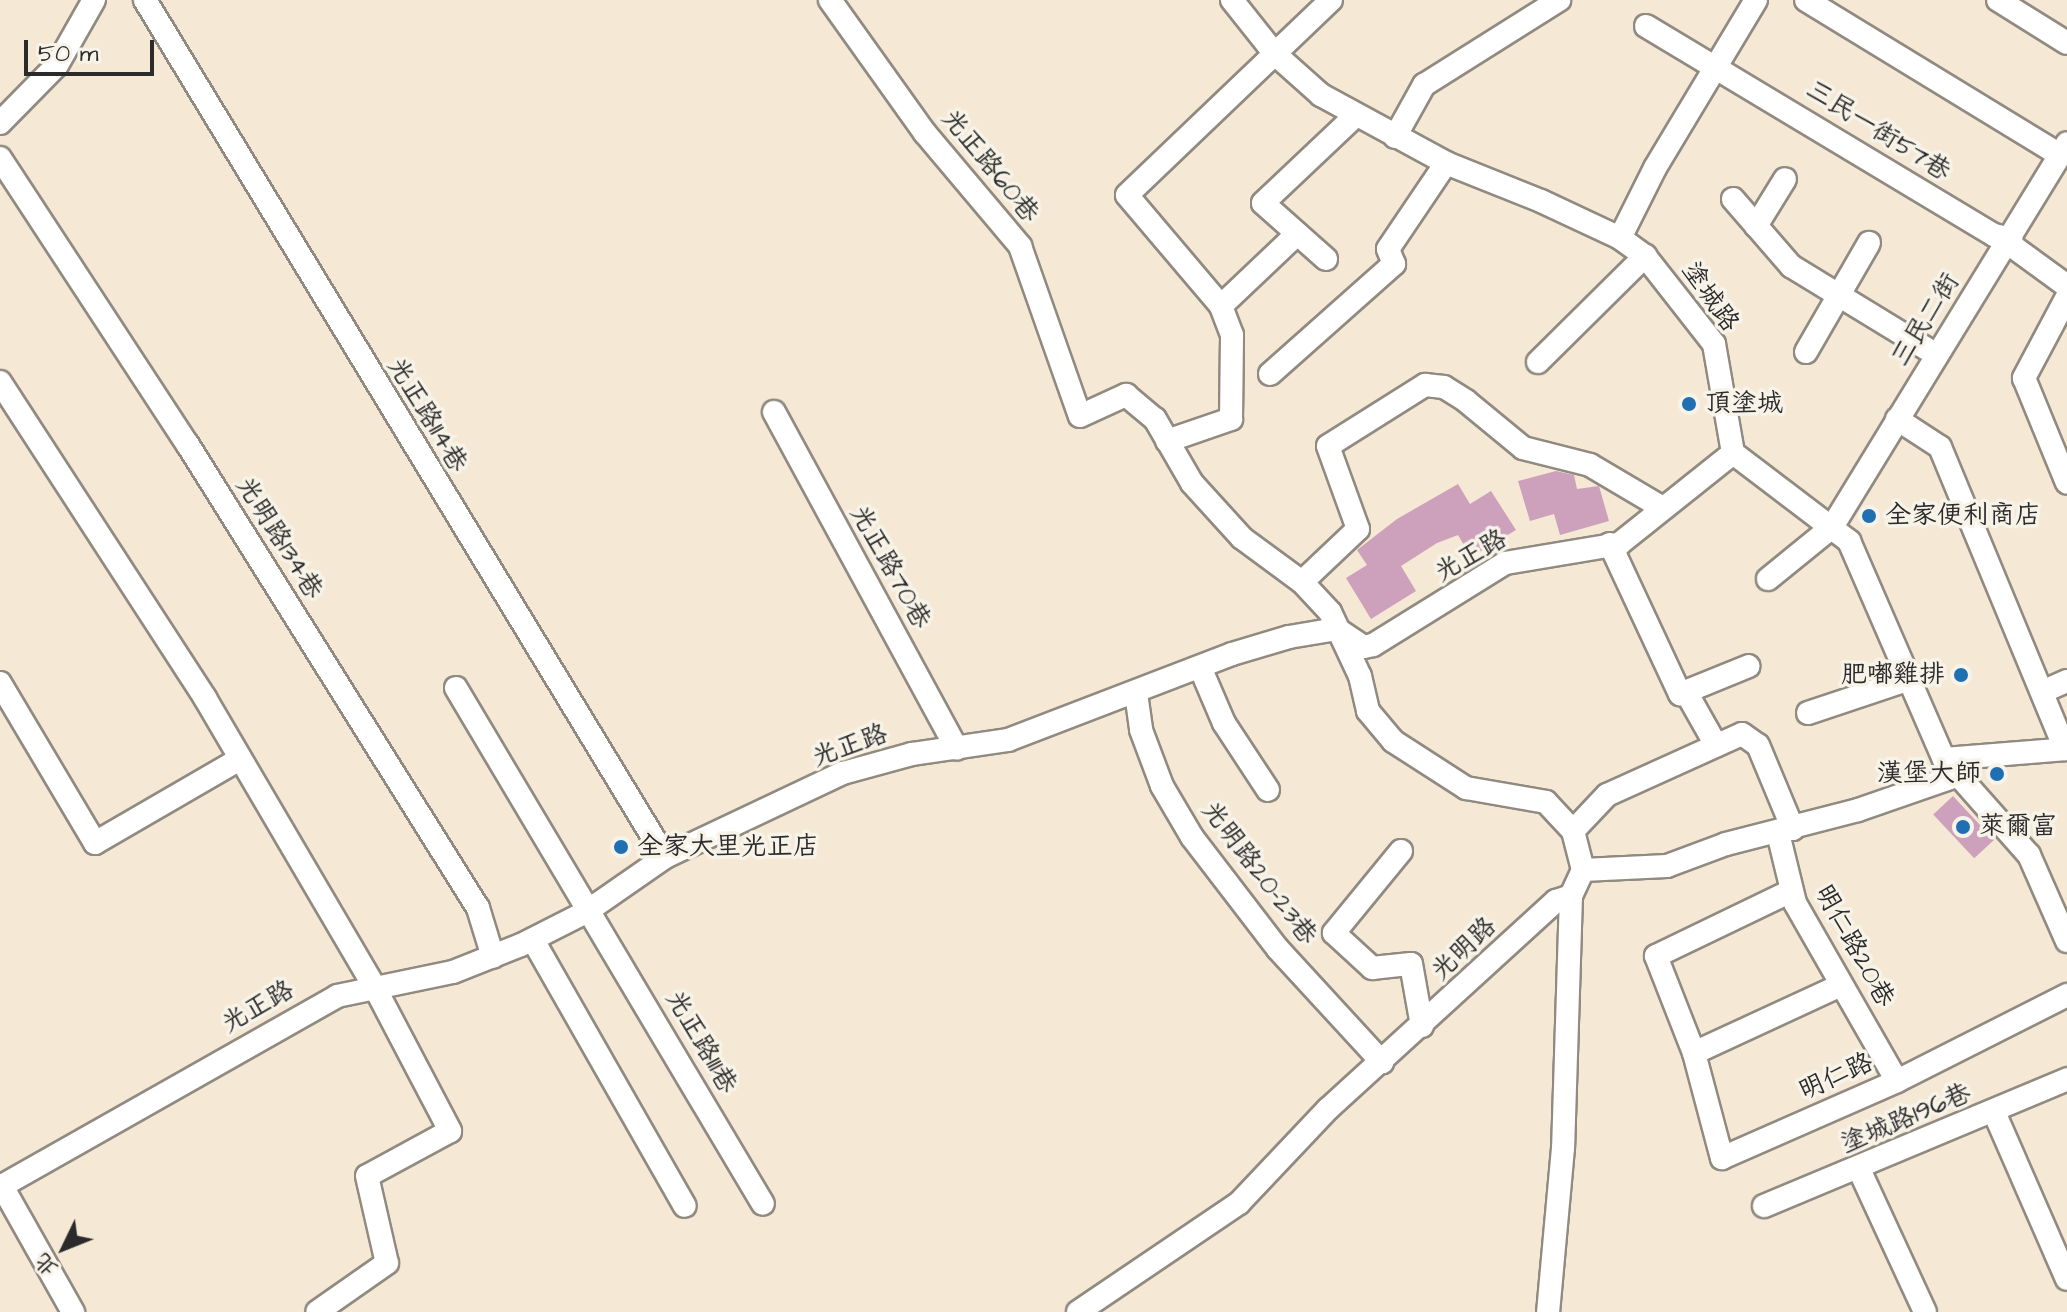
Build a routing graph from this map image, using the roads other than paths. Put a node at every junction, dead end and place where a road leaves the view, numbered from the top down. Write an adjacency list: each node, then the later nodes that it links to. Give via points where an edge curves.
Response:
1 (94, 0): 15 (street, via 57,65)
2 (145, 0): 68 (street, 光正路114巷)
3 (830, 0): 40 (street, 光正路60巷, via 925,133 1020,246 1080,416 1126,395 1155,419)
4 (1232, 0): 12 (street, 塗城路)
5 (1331, 0): 12 (street)
6 (1559, 0): 16 (street, via 1424,85)
7 (1756, 0): 13 (street)
8 (1806, 0): 17 (street)
9 (1998, 0): 11 (street)
10 (1646, 26): 13 (street, 三民一街57巷)
11 (2067, 43)
12 (1275, 54): 14 (street, 塗城路, via 1321,95); 32 (street, via 1127,195)
13 (1717, 65): 24 (street); 25 (street, 三民一街57巷)
14 (1355, 116): 16 (street, 塗城路); 23 (street, via 1263,203)
15 (0, 123)
16 (1395, 137): 19 (street, 塗城路)
17 (2063, 156): 25 (street, 三民二街)
18 (0, 158): 75 (street, 光明路134巷, via 188,445 478,908)
19 (1446, 163): 24 (street, 塗城路); 36 (street, via 1388,249 1394,264)
20 (1785, 179): 22 (street)
21 (1733, 199): 22 (street)
22 (1756, 226): 30 (street, via 1791,266)
23 (1297, 234): 28 (street); 32 (street)
24 (1620, 238): 27 (street, 塗城路)
25 (2010, 241): 29 (street, 三民一街57巷); 34 (street, 三民二街)
26 (1869, 243): 30 (street)
27 (1645, 256): 35 (street); 41 (street, 塗城路, via 1714,344)
28 (1326, 259)
29 (2067, 286)
30 (1839, 295): 33 (street); 34 (street)
31 (2067, 297): 42 (street, via 2024,378)
32 (1221, 306): 40 (street, via 1232,335 1231,419)
33 (1806, 352)
34 (1937, 355): 39 (street, 三民二街)
35 (1538, 362)
36 (1270, 374)
37 (0, 382): 62 (street)
38 (774, 412): 60 (street, 光正路70巷)
39 (1897, 419): 44 (street, 三民二街); 56 (street, via 1940,447)
40 (1167, 441): 47 (street, 光正路60巷, via 1192,483 1242,538)
41 (1733, 453): 43 (street, 光正路); 44 (street)
42 (2067, 483)
43 (1661, 507): 45 (street, 光正路, via 1624,541); 47 (street, via 1590,465 1523,448 1466,401 1444,387 1425,385 1328,446 1358,529)
44 (1832, 527): 46 (street, 三民二街); 51 (street, via 1849,541)
45 (1610, 544): 48 (street, 光正路, via 1505,563 1373,645 1364,647); 55 (street, via 1680,694)
46 (1778, 579)
47 (1302, 582): 48 (street, 光正路60巷, via 1330,612)
48 (1336, 629): 50 (street, 光正路, via 1289,637); 65 (street, 光正路60巷, via 1360,676 1374,722 1421,764 1466,788 1546,802)
49 (1749, 666): 55 (street)
50 (1200, 667): 57 (street, 光正路); 64 (street, via 1224,723)
51 (1907, 680): 58 (street); 63 (street)
52 (2067, 681): 56 (street)
53 (0, 683): 62 (street, via 95,843)
54 (456, 688): 72 (street, 光正路111巷)
55 (1686, 692): 59 (street)
56 (2042, 692): 61 (street)
57 (1136, 693): 60 (street, 光正路, via 1008,740); 81 (street, 光明路20-23巷, via 1141,730 1162,786 1192,837 1278,949)
58 (1808, 713)
59 (1716, 745): 65 (street, via 1607,795); 66 (street, 明仁路20巷, via 1742,734 1758,745)
60 (957, 749): 68 (street, 光正路, via 912,754 843,773)
61 (2066, 749): 63 (street)
62 (240, 759): 76 (street)
63 (1952, 767): 66 (street); 74 (street, via 2029,855)
64 (1268, 790)
65 (1573, 831): 69 (street)
66 (1786, 831): 69 (street, via 1667,866); 70 (street, 明仁路20巷)
67 (1401, 851): 79 (street, via 1334,933 1372,968 1411,964)
68 (665, 857): 72 (street, 光正路)
69 (1583, 870): 71 (street)
70 (1791, 891): 77 (street, 明仁路20巷); 80 (street, via 1656,956)
71 (1571, 896): 79 (street, 光明路, via 1556,901); 94 (street, via 1563,1148)
72 (591, 909): 73 (street, 光正路); 87 (street, 光正路111巷)
73 (533, 940): 75 (street, 光正路); 88 (street)
74 (2067, 941)
75 (493, 957): 76 (street, 光正路, via 453,972)
76 (374, 986): 86 (street, 光正路, via 327,1000); 92 (street, via 450,1131 367,1176 387,1263)
77 (1839, 986): 80 (street); 83 (street, 明仁路20巷)
78 (2067, 995): 83 (street, 明仁路)
79 (1422, 1026): 81 (street, 光明路)
80 (1694, 1053): 83 (street, 明仁路, via 1722,1158)
81 (1382, 1062): 93 (street, 光明路, via 1328,1109 1239,1203)
82 (2067, 1079): 84 (street, 塗城路196巷)
83 (1897, 1081)
84 (1994, 1112): 85 (street, 塗城路196巷); 90 (street)
85 (1859, 1169): 89 (street, 塗城路196巷); 95 (street)
86 (1, 1187): 91 (street)
87 (763, 1204)
88 (685, 1206)
89 (1764, 1206)
90 (2067, 1279)
91 (73, 1312)
92 (317, 1312)
93 (1078, 1312)
94 (1548, 1312)
95 (1925, 1312)

